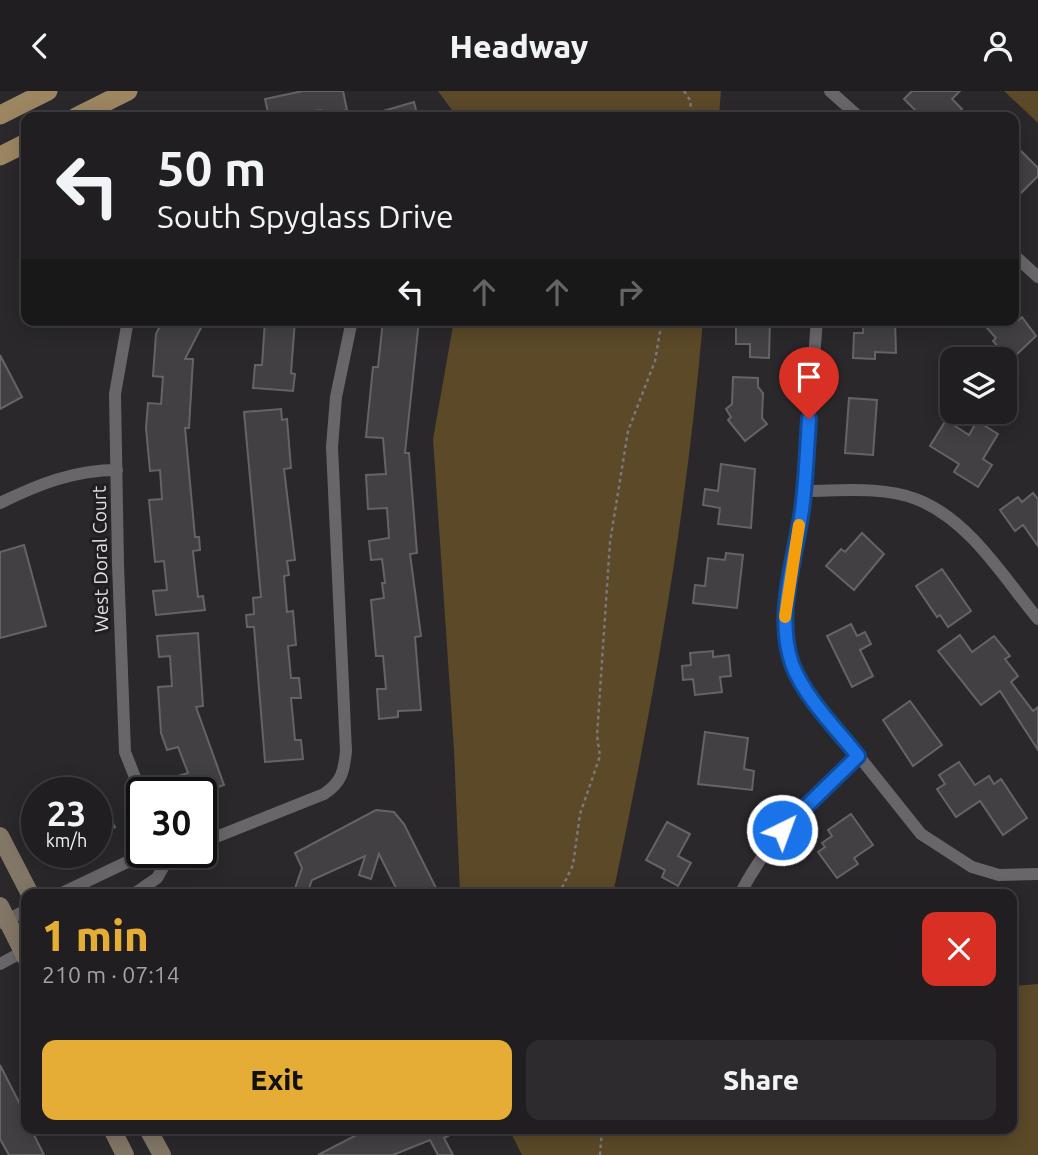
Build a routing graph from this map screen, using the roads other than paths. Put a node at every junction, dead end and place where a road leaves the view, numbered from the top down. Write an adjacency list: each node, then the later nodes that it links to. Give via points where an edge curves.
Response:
1 (48, 91): 6 (main road)
2 (128, 91): 4 (main road)
3 (830, 91): 5 (street)
4 (86, 112)
5 (853, 112)
6 (0, 115)
7 (21, 146): 8 (main road)
8 (0, 156)
9 (1019, 260): 10 (street)
10 (1038, 277)
11 (127, 326): 14 (street, West Doral Court, via 115,394)
12 (351, 326): 21 (street, via 336,397 332,447 344,773 324,794)
13 (817, 326): 15 (street)
14 (117, 470): 16 (street, via 85,470); 19 (street, West Doral Court, via 123,720 125,752)
15 (804, 491): 17 (street, via 881,492 916,499 935,509 966,533); 18 (street, via 785,614 786,642 793,666 810,695)
16 (0, 503)
17 (1038, 619)
18 (858, 756): 24 (street, via 922,834 947,852 972,867 999,875); 28 (street, via 793,816)
19 (135, 777)
20 (0, 836): 25 (main road)
21 (217, 837)
22 (126, 863): 26 (street)
23 (163, 868): 27 (street)
24 (1038, 874)
25 (27, 889)
26 (70, 889)
27 (141, 889)
28 (742, 889)
29 (21, 911): 30 (street)
30 (2, 916): 31 (main road)
31 (21, 947)
32 (21, 955): 33 (street)
33 (0, 964)
34 (114, 1134): 36 (main road)
35 (151, 1134): 37 (main road)
36 (125, 1155)
37 (162, 1155)

